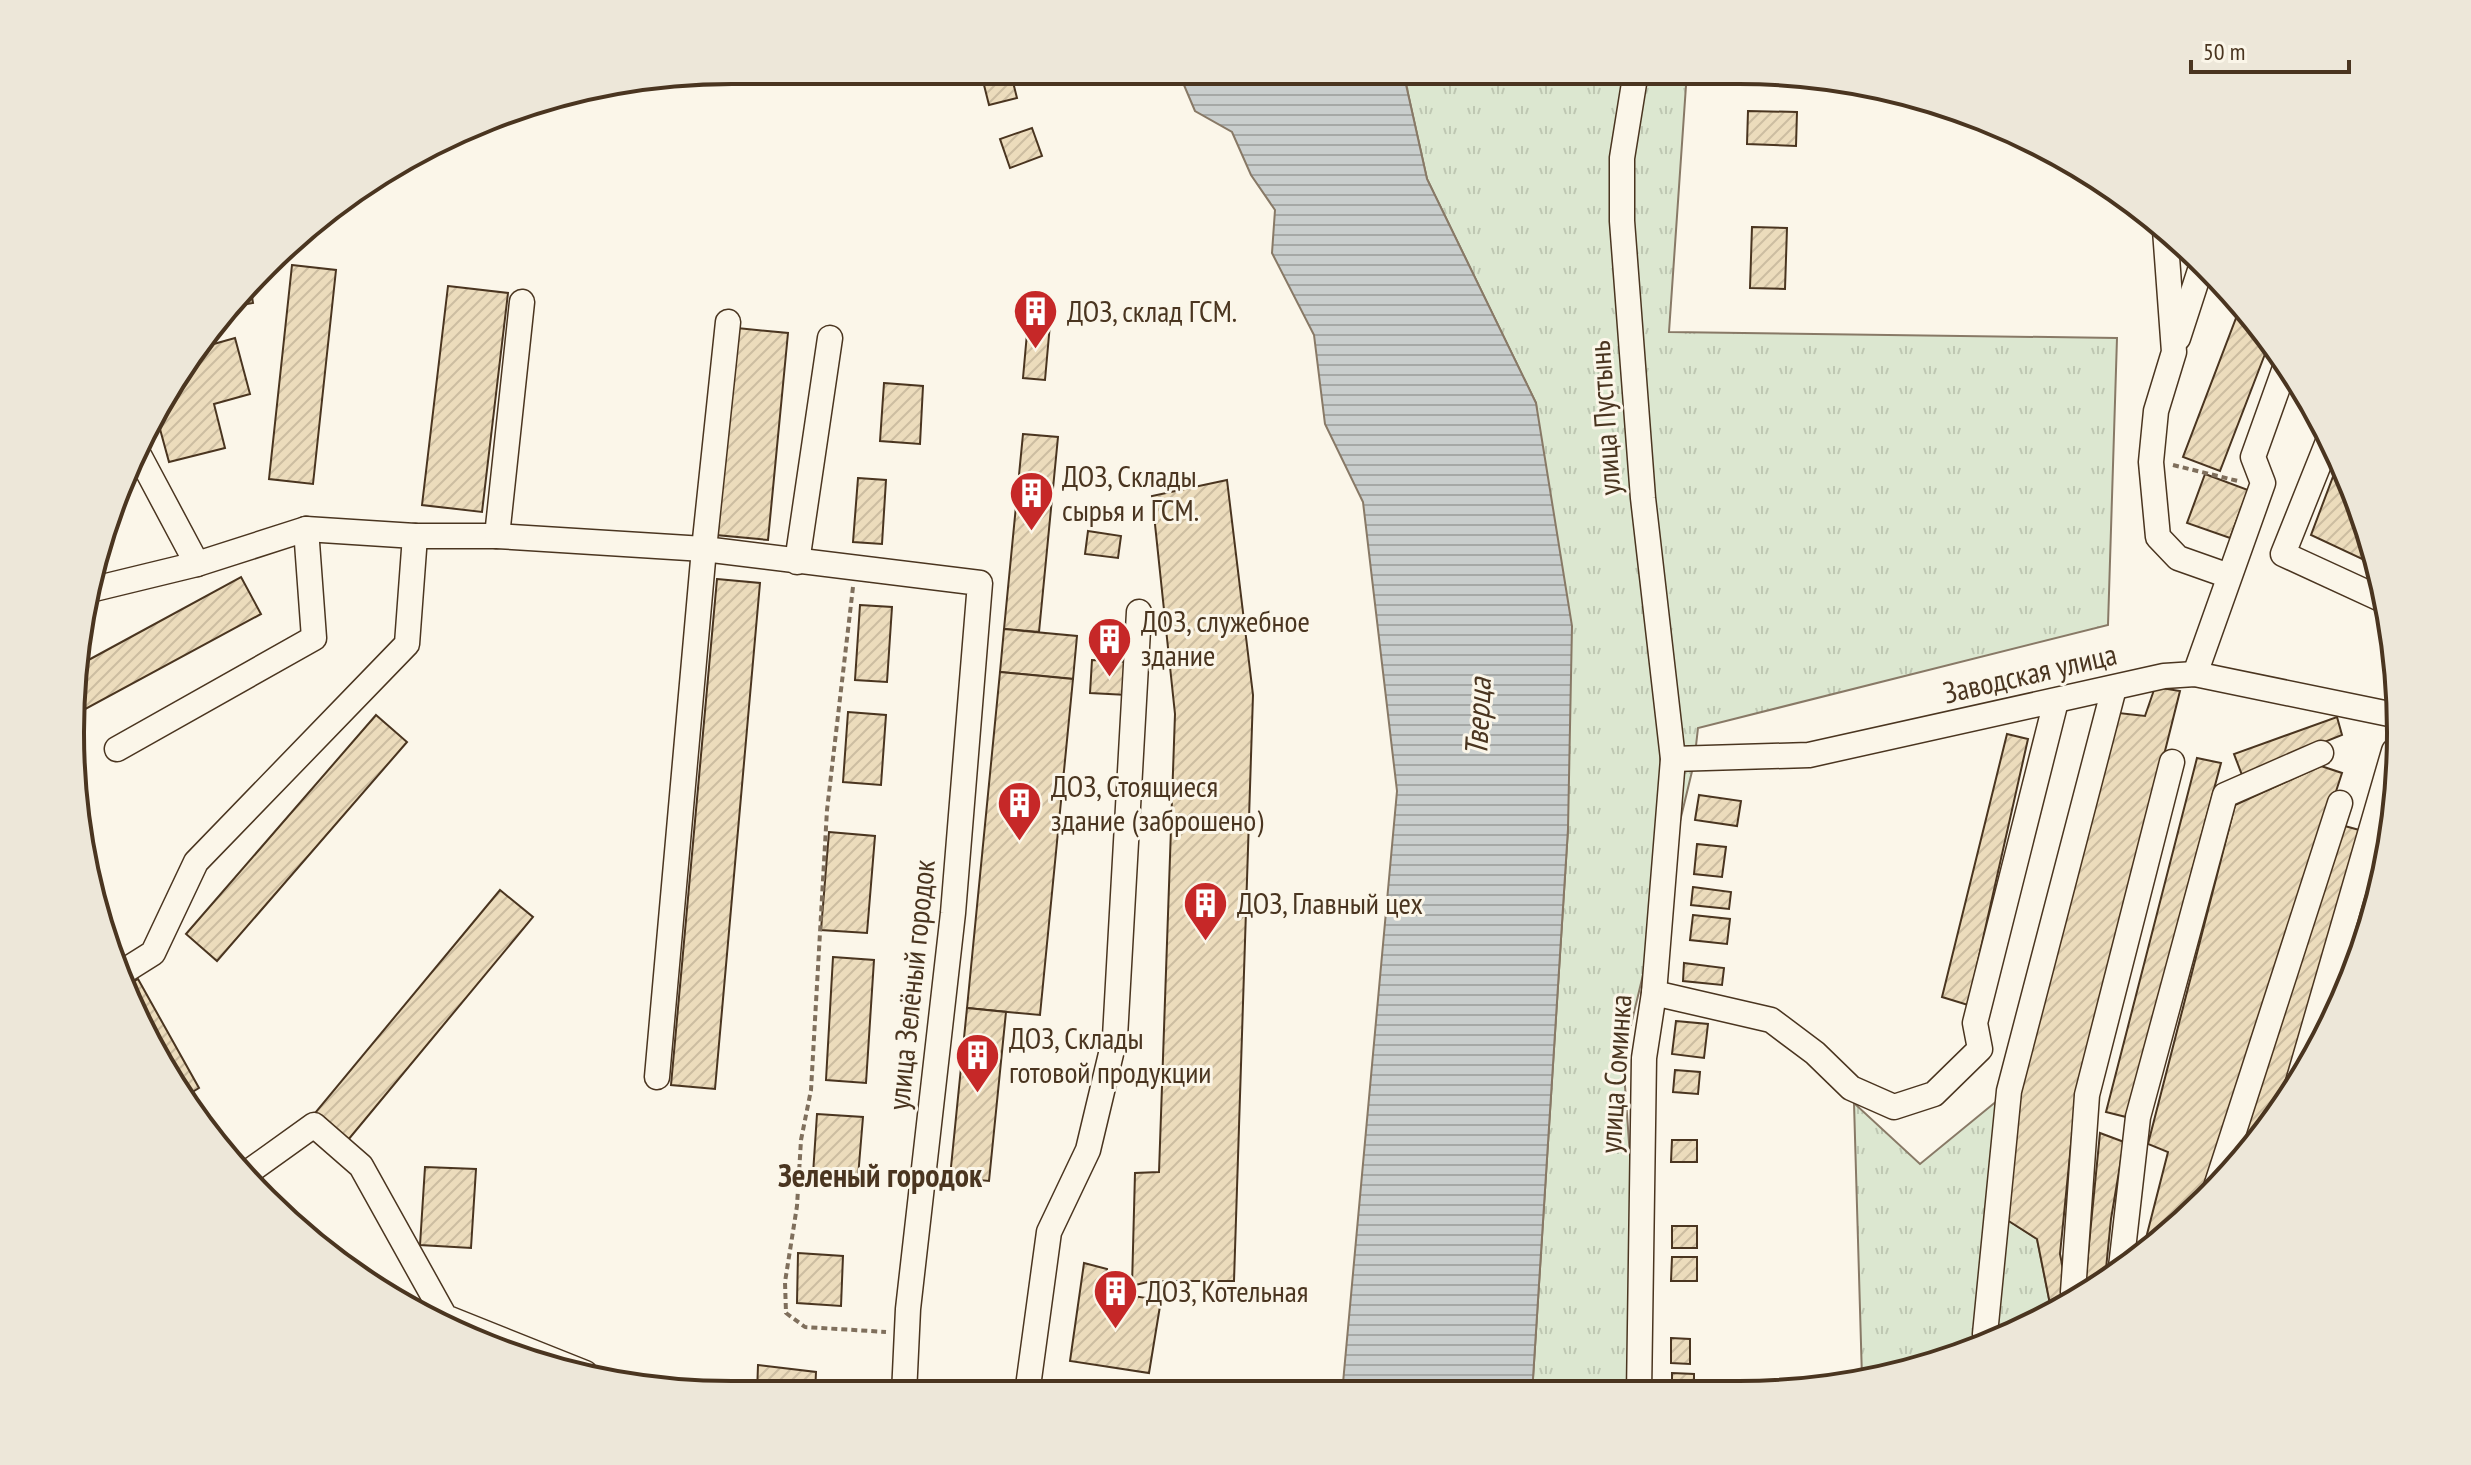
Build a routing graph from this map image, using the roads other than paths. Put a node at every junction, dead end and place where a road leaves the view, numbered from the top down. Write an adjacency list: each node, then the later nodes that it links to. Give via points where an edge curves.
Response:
1 (1634, 84): 27 (street, улица Пустынь, via 1622,158 1622,221 1643,498)
2 (2166, 245): 7 (street)
3 (2198, 275): 7 (street)
4 (522, 302): 13 (street)
5 (728, 322): 14 (street)
6 (830, 338): 15 (street)
7 (2174, 352): 17 (street, via 2156,411 2151,462 2158,537 2178,558)
8 (2281, 378): 17 (street, via 2253,457 2263,483)
9 (2323, 453): 19 (street, via 2283,554)
10 (143, 463): 16 (street)
11 (306, 529): 12 (street); 16 (street); 25 (street, via 314,638)
12 (415, 536): 13 (street); 31 (street, via 407,644 196,862 153,953)
13 (497, 536): 14 (street)
14 (704, 549): 15 (street); 34 (street)
15 (797, 562): 41 (street, улица Зелёный городок, via 980,583 953,913)
16 (197, 564): 18 (street)
17 (2229, 576): 21 (street)
18 (101, 587)
19 (2372, 595)
20 (1139, 612): 42 (street, via 1115,1037 1088,1150 1049,1232)
21 (2195, 674): 22 (street, Заводская улица); 24 (street, Заводская улица)
22 (2114, 688): 23 (street, Заводская улица); 40 (street, via 2009,1091)
23 (2056, 701): 27 (street, Заводская улица, via 1809,755); 32 (street, via 1975,1023 1980,1049 1934,1094 1894,1107 1851,1088 1771,1020)
24 (2387, 713)
25 (117, 749)
26 (2321, 753): 37 (street, via 2225,795 2138,1117)
27 (1673, 759): 32 (street, улица Соминка)
28 (2172, 762): 38 (street, via 2087,1095)
29 (2385, 781): 33 (street)
30 (2340, 803): 35 (street)
31 (128, 969)
32 (1654, 993): 43 (street, улица Соминка, via 1644,1058)
33 (2312, 1035)
34 (657, 1077)
35 (2224, 1162)
36 (253, 1169): 39 (street, via 314,1125 361,1166)
37 (2122, 1255)
38 (2073, 1288)
39 (442, 1312)
40 (1985, 1333)
41 (904, 1381)
42 (1029, 1381)
43 (1639, 1381)

